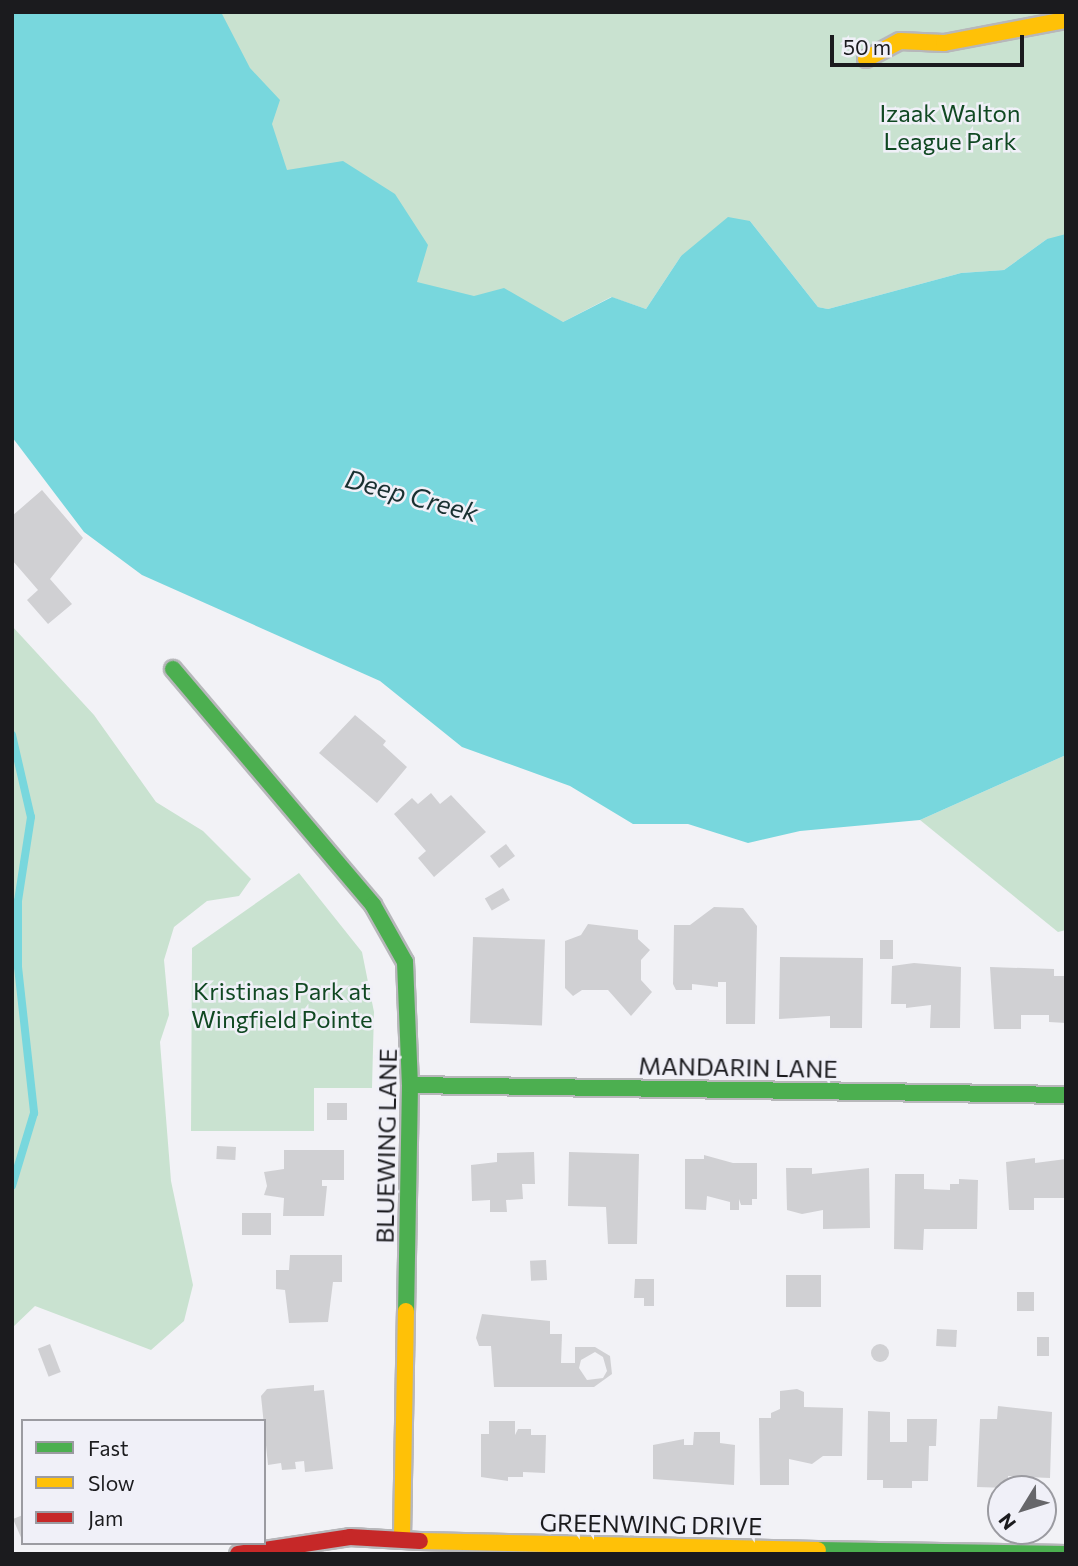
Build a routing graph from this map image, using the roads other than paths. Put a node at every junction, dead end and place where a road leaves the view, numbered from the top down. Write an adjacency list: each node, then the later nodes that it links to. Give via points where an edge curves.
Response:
1 (1066, 20): 2 (street, via 944,43 900,41)
2 (866, 60)
3 (173, 669): 4 (street, BLUEWING LANE, via 373,905 398,945 408,980)
4 (410, 1085): 5 (street, MANDARIN LANE); 6 (street, BLUEWING LANE)
5 (1066, 1095)
6 (402, 1537): 7 (street, GREENWING DRIVE, via 326,1538); 8 (street, GREENWING DRIVE, via 496,1545)
7 (238, 1554)
8 (1066, 1554)

